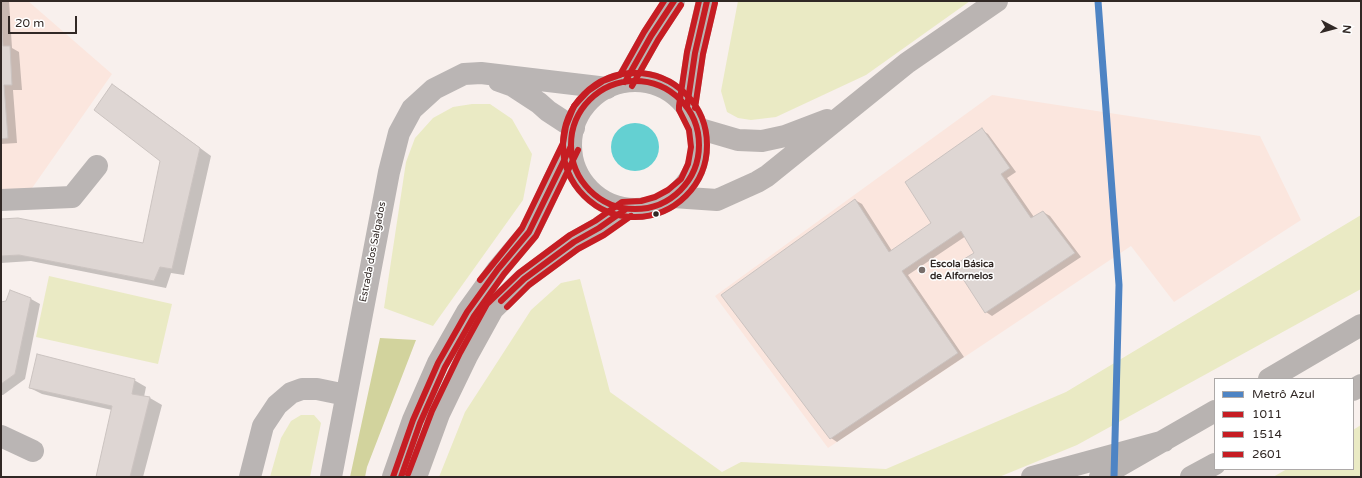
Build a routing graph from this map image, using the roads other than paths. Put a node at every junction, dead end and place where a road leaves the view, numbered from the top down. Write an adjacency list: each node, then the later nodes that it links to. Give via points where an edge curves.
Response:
1 (674, 1): 5 (main road)
2 (707, 1): 6 (main road)
3 (997, 1): 7 (main road, via 907,63)
4 (481, 73): 5 (street, Estrada dos Salgados); 9 (street, via 513,86 539,103); 16 (street, Estrada dos Salgados, via 464,74 434,89 412,109 399,133 388,172)
5 (616, 85): 6 (main road, via 643,81 660,86 675,94); 9 (main road, via 592,98 581,111)
6 (687, 107): 8 (main road)
7 (843, 114): 8 (main road, via 784,136 762,141 738,140); 11 (main road, via 757,182 717,200)
8 (697, 128): 11 (main road, via 699,147 696,167 687,184)
9 (573, 137): 13 (main road, via 574,163 582,180 593,194 608,204); 24 (main road, via 528,232 467,312 438,363 413,420)
10 (97, 166): 12 (street, via 72,196)
11 (673, 197): 13 (main road, via 658,205)
12 (1, 200)
13 (626, 209): 25 (main road, via 574,242 524,279 494,309 467,356 439,414)
14 (1361, 325): 15 (highway)
15 (1271, 378)
16 (346, 395): 22 (street, via 317,389 291,392 277,405 263,426); 23 (street, Estrada dos Salgados)
17 (1214, 412): 19 (highway)
18 (1, 436): 20 (street)
19 (1164, 442): 26 (highway); 27 (highway)
20 (33, 451)
21 (1214, 465): 28 (highway)
22 (250, 477)
23 (331, 477)
24 (394, 477)
25 (416, 477)
26 (1032, 477)
27 (1100, 477)
28 (1191, 477)

